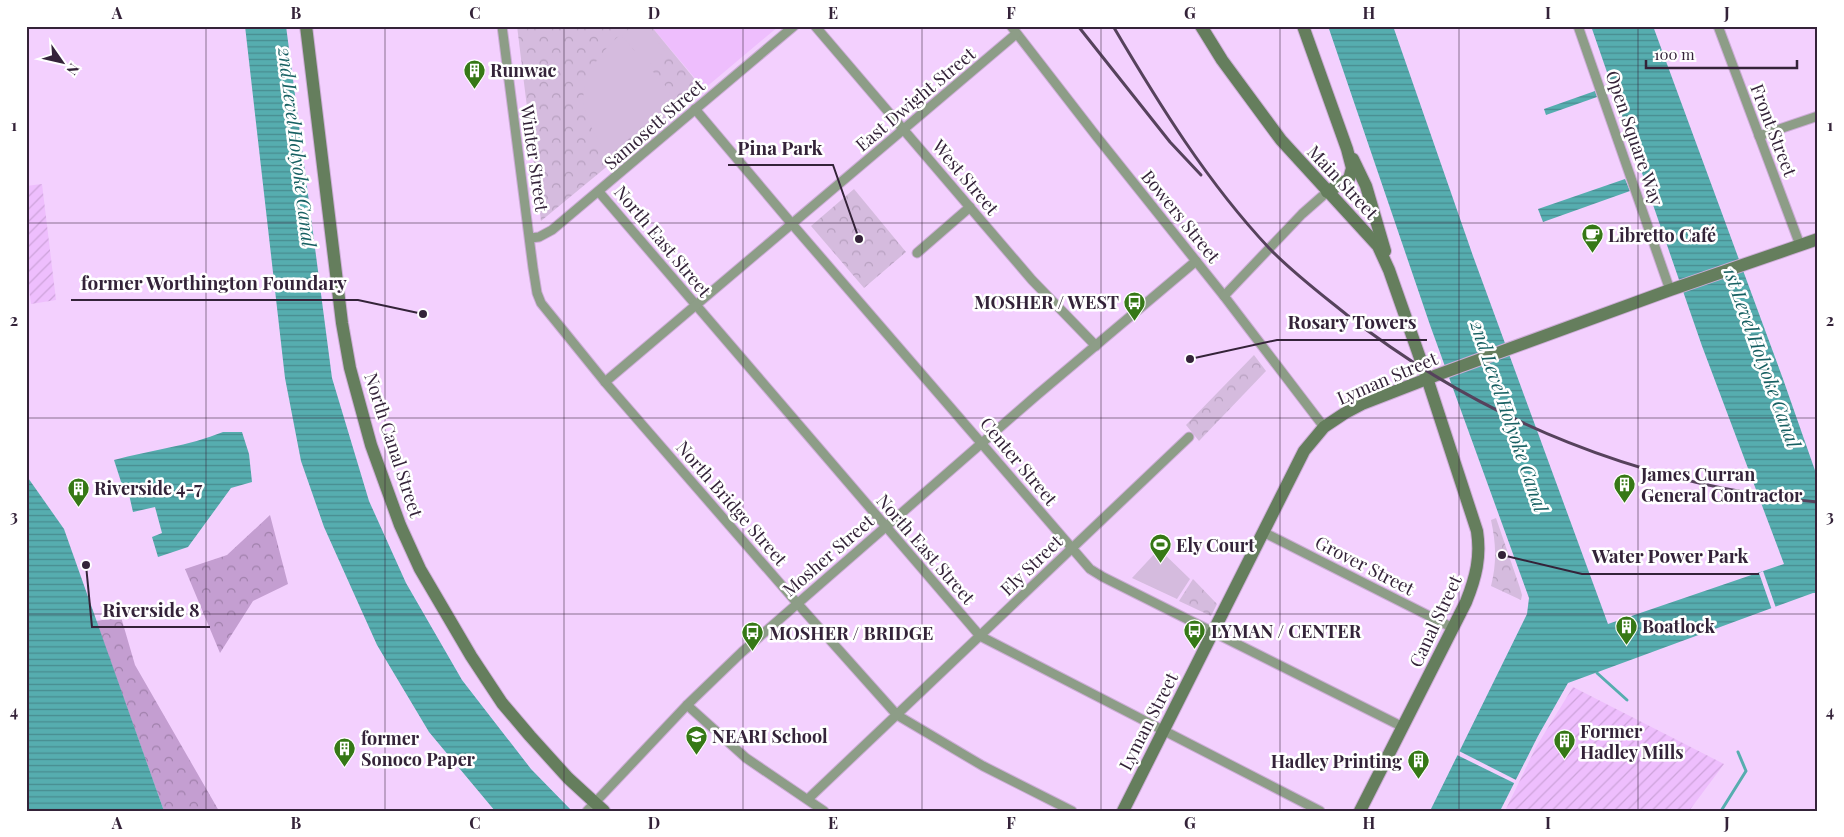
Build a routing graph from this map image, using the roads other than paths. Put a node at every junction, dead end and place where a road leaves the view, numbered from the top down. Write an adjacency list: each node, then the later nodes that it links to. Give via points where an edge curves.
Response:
1 (306, 26): 47 (street, North Canal Street, via 350,368 371,445 400,525 446,615 502,702)
2 (502, 26): 19 (street, Winter Street)
3 (794, 26): 10 (street, Samosett Street)
4 (816, 26): 12 (street, West Street)
5 (1201, 26): 16 (street, Main Street, via 1267,123)
6 (1303, 26): 14 (street)
7 (1578, 26): 25 (street, Open Square Way)
8 (1720, 27): 13 (street, Front Street)
9 (1014, 30): 12 (street, East Dwight Street); 23 (street, Bowers Street)
10 (695, 108): 15 (street, Samosett Street); 18 (street, Center Street)
11 (1818, 116): 13 (street)
12 (904, 129): 17 (street, West Street); 18 (street, East Dwight Street)
13 (1759, 136): 21 (street, Front Street)
14 (1347, 148): 16 (street, via 1352,174 1343,184); 24 (street, via 1366,186)
15 (600, 192): 19 (street, Samosett Street, via 552,230); 28 (street, North East Street)
16 (1327, 192): 24 (street, Main Street, via 1374,240); 27 (street)
17 (970, 207): 22 (street); 29 (street, West Street, via 1032,280)
18 (792, 224): 28 (street, East Dwight Street); 34 (street, Center Street)
19 (530, 238): 26 (street, Winter Street)
20 (1818, 239): 21 (street, Lyman Street)
21 (1800, 245): 25 (street, Lyman Street)
22 (917, 254)
23 (1196, 261): 27 (street, Bowers Street); 29 (street, Mosher Street)
24 (1389, 270): 30 (street, Main Street)
25 (1674, 288): 30 (street, Lyman Street)
26 (537, 293): 31 (street, North Bridge Street, via 553,320)
27 (1224, 296): 32 (street, Bowers Street)
28 (696, 306): 31 (street, East Dwight Street); 35 (street, North East Street)
29 (1096, 346): 34 (street, Mosher Street)
30 (1427, 378): 32 (street, Lyman Street, via 1362,404); 39 (street, Canal Street, via 1477,530 1479,548 1475,579)
31 (605, 382): 38 (street, North Bridge Street)
32 (1324, 427): 36 (street, Lyman Street, via 1304,451)
33 (1189, 437): 37 (street, Ely Street)
34 (982, 443): 35 (street, Mosher Street); 37 (street, Center Street)
35 (886, 526): 38 (street, Mosher Street); 41 (street, North East Street)
36 (1262, 532): 39 (street, Grover Street); 40 (street, Lyman Street)
37 (1071, 548): 40 (street, Center Street, via 1090,569 1103,577); 41 (street, Ely Street)
38 (797, 603): 42 (street, Mosher Street); 43 (street, North Bridge Street)
39 (1453, 628): 44 (street, Canal Street)
40 (1213, 632): 44 (street, Center Street); 45 (street, Lyman Street)
41 (980, 636): 43 (street, Ely Street); 45 (street, North East Street)
42 (687, 705): 46 (street, via 746,758); 47 (street, Mosher Street)
43 (897, 715): 46 (street, Ely Street); 49 (street, North Bridge Street, via 983,766)
44 (1403, 727): 52 (street, Canal Street)
45 (1162, 731): 50 (street, Lyman Street); 51 (street, North East Street)
46 (808, 799): 48 (street)
47 (595, 808)
48 (824, 811)
49 (1072, 811)
50 (1123, 811)
51 (1320, 811)
52 (1360, 811)

